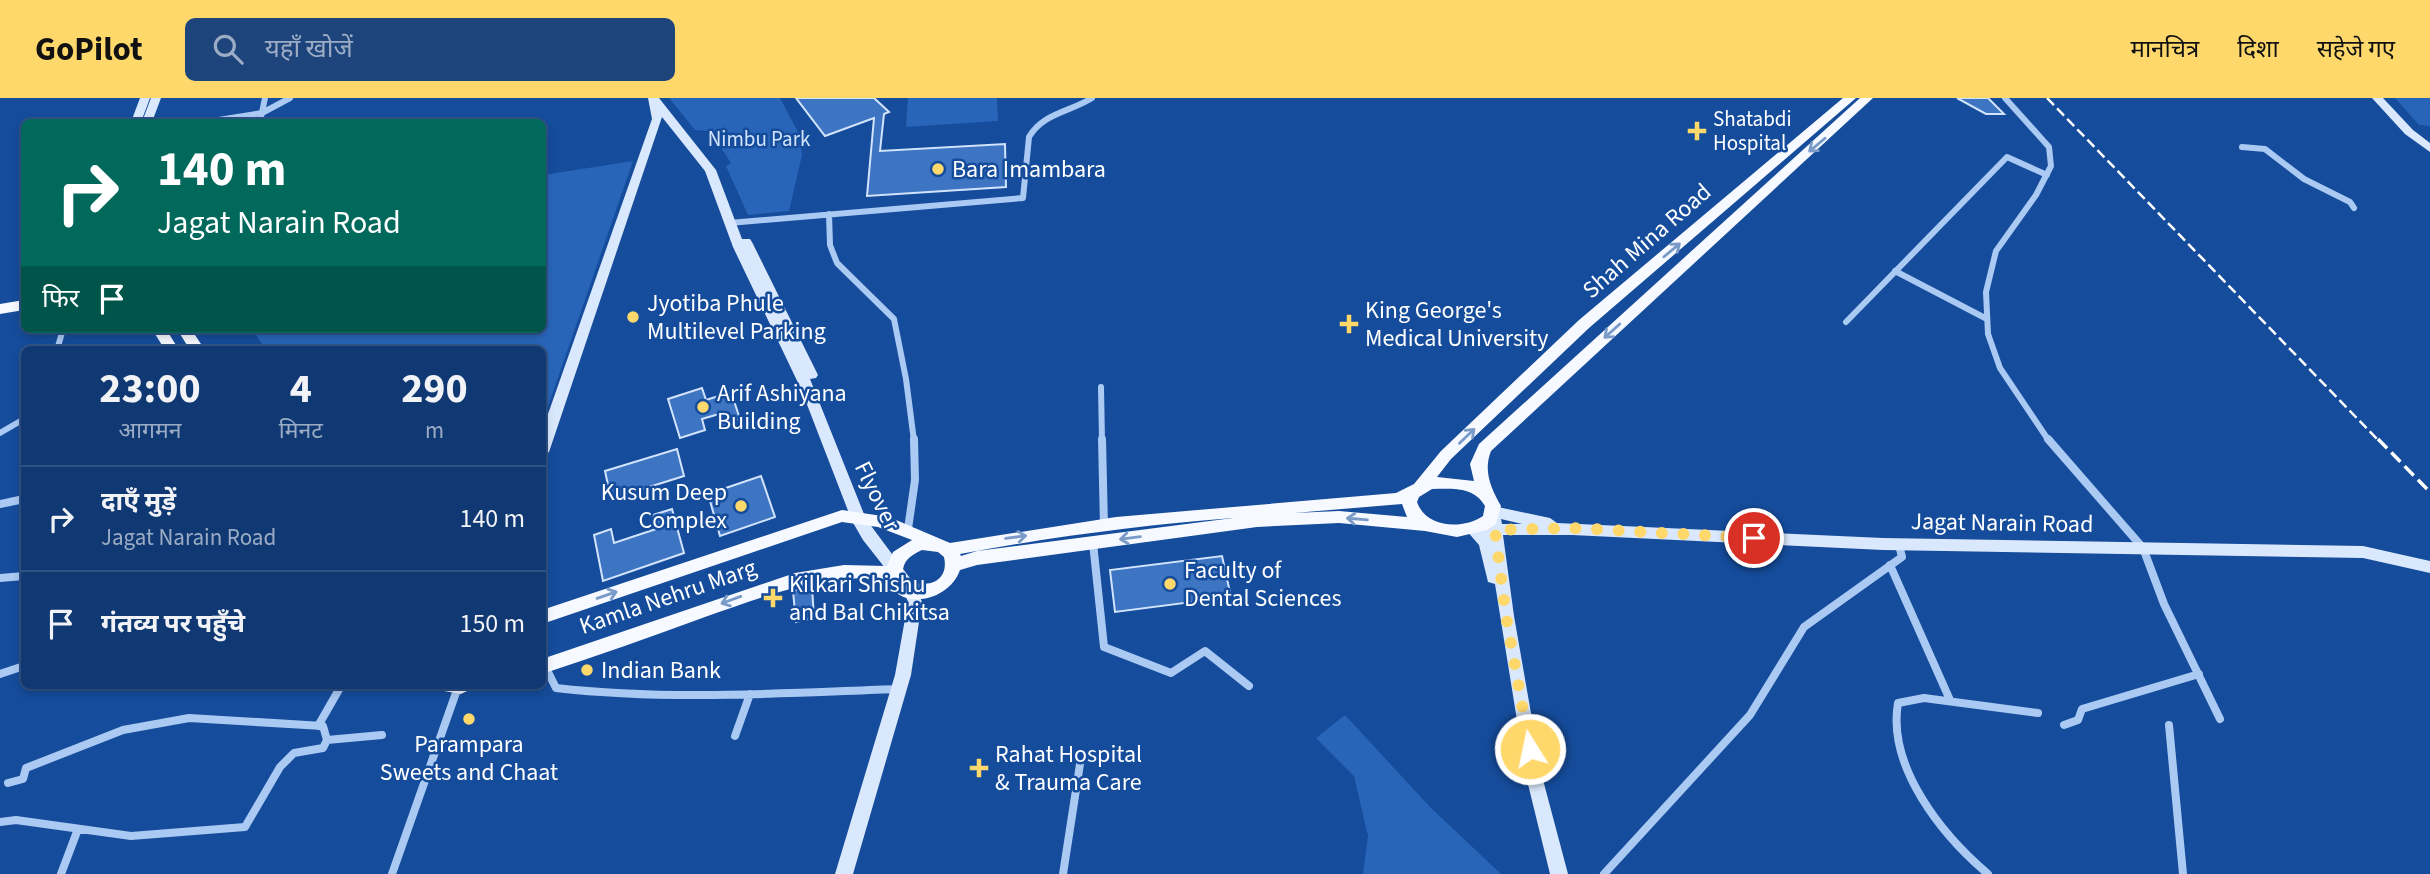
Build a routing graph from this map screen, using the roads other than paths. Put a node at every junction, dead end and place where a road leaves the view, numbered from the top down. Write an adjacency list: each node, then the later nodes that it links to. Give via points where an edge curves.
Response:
1 (149, 98): 11 (street); 12 (street)
2 (265, 98): 10 (street)
3 (290, 98): 10 (street)
4 (653, 98): 23 (street, Flyover, via 710,170); 39 (street, via 657,119)
5 (1092, 98): 21 (street, via 1043,119 1032,129 1023,198)
6 (1850, 98): 17 (main road, Shah Mina Road)
7 (1867, 98): 18 (main road, Shah Mina Road, one-way to 18)
8 (2005, 98): 19 (street, via 2049,147)
9 (2377, 98): 16 (street)
10 (261, 113): 13 (street); 14 (street)
11 (138, 119)
12 (147, 119)
13 (234, 119)
14 (260, 119)
15 (2242, 147): 20 (street, via 2265,149)
16 (2430, 149)
17 (1780, 156): 18 (main road); 22 (main road, Shah Mina Road)
18 (1796, 163): 24 (main road, Shah Mina Road)
19 (2047, 175): 26 (street, via 2007,157); 32 (street, via 1996,251 1986,292)
20 (2354, 208)
21 (828, 214): 23 (street); 50 (street, via 830,245 838,263 894,319 898,330 912,424 916,500)
22 (1704, 222): 24 (main road); 25 (main road, Shah Mina Road, one-way to 22)
23 (729, 223): 45 (street, via 748,244 819,394); 93 (street, Flyover, via 808,389 859,521 915,602 903,675)
24 (1721, 230): 27 (main road, Shah Mina Road)
25 (1650, 268): 27 (main road); 34 (main road, Shah Mina Road)
26 (1895, 271): 32 (street); 33 (street)
27 (1670, 278): 35 (main road, Shah Mina Road, one-way to 35)
28 (0, 309): 29 (main road)
29 (21, 310)
30 (21, 310): 31 (main road)
31 (0, 316)
32 (1987, 318): 56 (street, via 2000,369 2020,401 2059,454)
33 (1846, 322)
34 (1542, 364): 35 (main road); 40 (main road, Shah Mina Road, one-way to 34)
35 (1563, 375): 41 (main road, Shah Mina Road, via 1484,448 1478,464)
36 (1101, 387): 48 (street)
37 (21, 421): 38 (street)
38 (0, 433)
39 (546, 440)
40 (1416, 489): 41 (main road, via 1429,483 1463,484); 46 (main road, via 1397,499); 47 (main road, via 1410,510)
41 (1485, 493): 44 (main road)
42 (21, 500): 43 (street)
43 (0, 504)
44 (1493, 512): 49 (street, Jagat Narain Road); 51 (main road, via 1484,526); 52 (street)
45 (842, 516): 50 (main road, via 870,516); 65 (main road, one-way to 45)
46 (1204, 522): 47 (main road, one-way to 46, via 1339,517); 48 (main road); 53 (main road, one-way to 53)
47 (1425, 525): 51 (main road)
48 (1104, 527): 57 (main road, one-way to 48, via 1005,538)
49 (1573, 528): 52 (street, Jagat Narain Road); 55 (street, Jagat Narain Road)
50 (908, 529): 54 (main road)
51 (1473, 530): 52 (street, Jagat Narain Road); 66 (street, via 1486,542 1497,597)
52 (1495, 530): 66 (street)
53 (1093, 542): 57 (main road, via 977,558); 72 (street, via 1104,647 1171,673 1205,651)
54 (932, 543): 57 (main road); 60 (main road, via 901,554)
55 (1899, 545): 56 (street, Jagat Narain Road); 58 (street, via 1902,556)
56 (2143, 548): 59 (street, Jagat Narain Road, via 2363,552); 71 (street, via 2164,604)
57 (952, 557): 64 (main road, via 954,573)
58 (1891, 565): 77 (street); 97 (street, via 1804,626 1750,715)
59 (2430, 567)
60 (893, 573): 63 (main road); 67 (main road, Kamla Nehru Marg, one-way to 67, via 840,572 792,580)
61 (21, 576): 62 (street)
62 (0, 578)
63 (904, 589): 64 (main road); 75 (street, via 908,604)
64 (927, 593): 75 (street)
65 (546, 616)
66 (1506, 616): 96 (street, via 1534,776)
67 (546, 666)
68 (21, 667): 70 (street)
69 (546, 670): 76 (street, via 556,688 610,694)
70 (0, 674)
71 (2199, 674): 79 (street); 80 (street, via 2082,709 2078,720)
72 (1249, 686)
73 (339, 689): 82 (street)
74 (459, 689): 91 (street)
75 (900, 689): 76 (street); 92 (street); 94 (street, via 881,788)
76 (750, 694): 84 (street)
77 (1950, 700): 78 (street); 98 (street, via 1898,703 1895,722 1902,755 1933,818)
78 (2038, 713)
79 (2220, 719)
80 (2064, 725)
81 (2169, 725): 99 (street)
82 (318, 726): 85 (street, via 323,726); 87 (street, via 189,718 123,730 26,768 23,779)
83 (382, 734): 85 (street)
84 (735, 736)
85 (327, 740): 89 (street, via 323,748 294,753 280,767 244,827 131,836)
86 (1080, 764): 95 (street)
87 (8, 783)
88 (0, 822): 89 (street)
89 (78, 829): 90 (street)
90 (61, 874)
91 (391, 874)
92 (838, 874)
93 (844, 874)
94 (852, 874)
95 (1063, 874)
96 (1559, 874)
97 (1604, 874)
98 (1988, 874)
99 (2182, 874)

